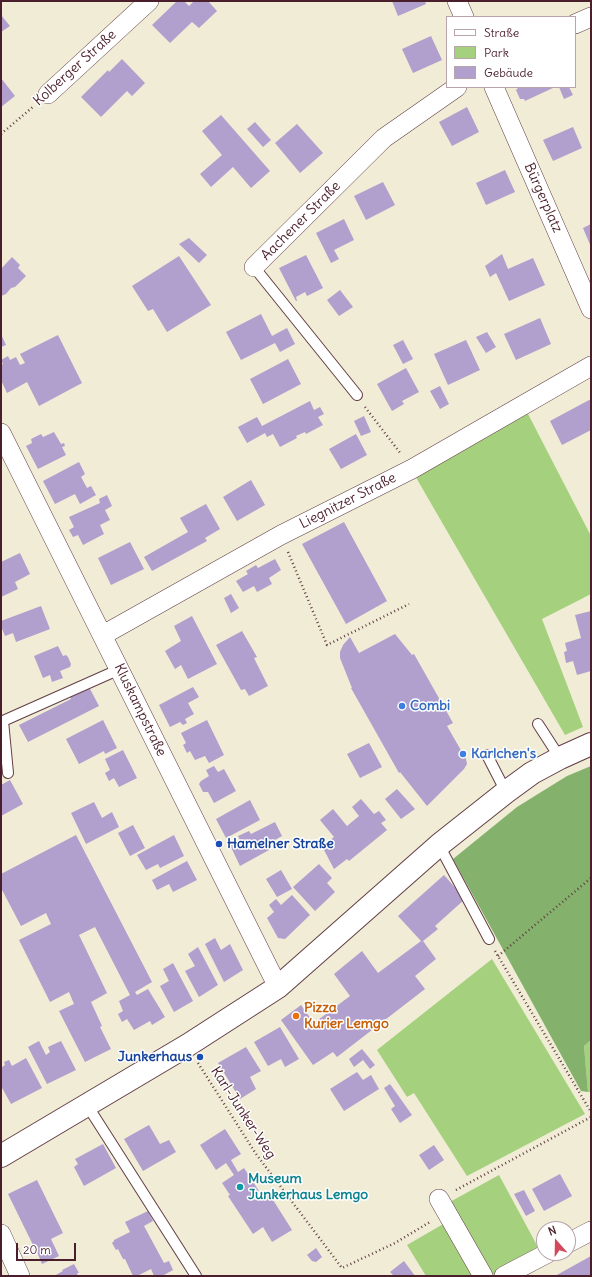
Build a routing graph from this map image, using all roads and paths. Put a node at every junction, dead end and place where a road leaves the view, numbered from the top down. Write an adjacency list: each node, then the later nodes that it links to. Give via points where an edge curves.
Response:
1 (148, 1): 8 (street, Kolberger Straße)
2 (457, 1): 3 (street)
3 (464, 16)
4 (591, 17): 5 (street)
5 (576, 24)
6 (456, 88): 10 (street, Aachener Straße, via 384,138)
7 (494, 88): 11 (street, Bürgerplatz)
8 (48, 94): 9 (path, Kolberger Straße)
9 (1, 134)
10 (254, 268): 13 (lane, Aachener Straße)
11 (591, 309)
12 (591, 366): 15 (street, Liegnitzer Straße)
13 (357, 395): 15 (path)
14 (1, 433): 18 (street, Kluskampstraße)
15 (412, 469): 16 (street, Liegnitzer Straße)
16 (281, 535): 17 (path, via 327,645); 18 (street, Liegnitzer Straße)
17 (409, 604)
18 (103, 635): 19 (street, Kluskampstraße)
19 (120, 669): 24 (lane, via 3,722); 30 (street, Kluskampstraße)
20 (538, 724): 23 (lane)
21 (591, 744): 23 (main road)
22 (487, 755): 25 (lane)
23 (560, 758): 25 (main road, via 532,773)
24 (8, 773)
25 (506, 792): 26 (main road)
26 (439, 845): 28 (lane); 30 (main road)
27 (591, 878): 29 (path)
28 (489, 939): 29 (path)
29 (498, 956): 33 (path)
30 (278, 987): 31 (main road)
31 (188, 1045): 32 (main road); 36 (path, Karl-Junker-Weg, via 256,1154 342,1268 395,1243)
32 (87, 1105): 35 (main road); 42 (lane)
33 (591, 1112)
34 (591, 1118): 36 (path)
35 (1, 1156)
36 (443, 1206): 43 (street)
37 (591, 1231): 39 (street)
38 (1, 1234): 41 (street)
39 (576, 1239)
40 (536, 1259): 44 (street)
41 (20, 1276)
42 (196, 1276)
43 (483, 1276)
44 (504, 1276)

